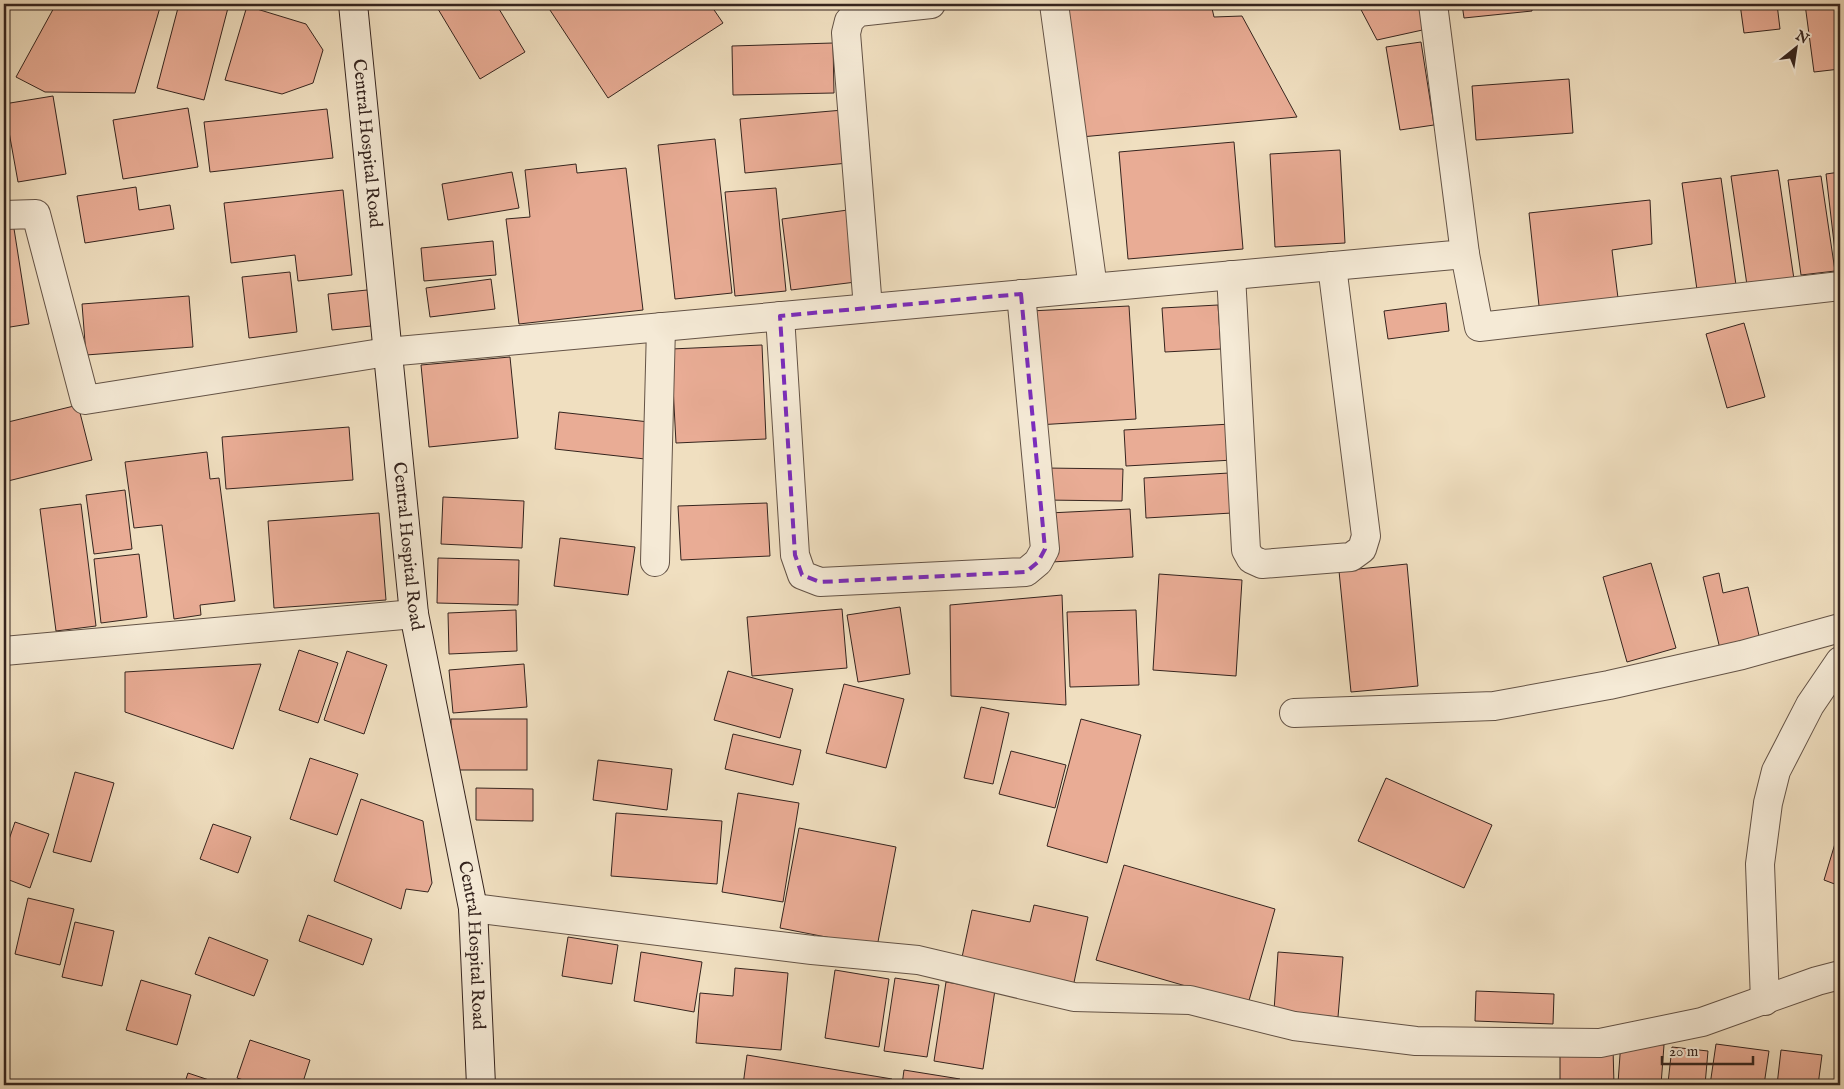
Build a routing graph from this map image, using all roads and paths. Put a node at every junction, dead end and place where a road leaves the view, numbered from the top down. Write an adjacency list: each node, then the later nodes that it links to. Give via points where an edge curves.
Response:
1 (353, 4): 15 (street, Central Hospital Road)
2 (931, 4): 12 (street, via 858,12 848,20 846,33)
3 (1054, 4): 10 (street)
4 (1433, 4): 6 (street)
5 (4, 215): 15 (street, via 36,214 85,400)
6 (1465, 254): 7 (street); 9 (street, via 1479,327)
7 (1332, 266): 8 (street); 8 (street, via 1366,536 1362,549 1352,557 1262,564 1251,559 1246,550)
8 (1231, 275): 10 (street)
9 (1840, 286)
10 (1093, 288): 11 (street)
11 (1022, 294): 12 (street); 13 (street, via 1045,549 1038,562 1026,572 820,582 802,574 795,555)
12 (868, 308): 13 (street)
13 (780, 316): 14 (street)
14 (661, 327): 15 (street); 16 (street)
15 (387, 352): 17 (street, Central Hospital Road)
16 (655, 562)
17 (414, 614): 19 (street); 22 (street, Central Hospital Road)
18 (1840, 628): 21 (street, via 1742,655 1618,683 1494,706)
19 (4, 651)
20 (1840, 661): 24 (street, via 1810,705 1776,771 1768,803 1760,864)
21 (1294, 713)
22 (473, 908): 24 (street, via 918,960 1074,997 1190,1000 1294,1026 1416,1041 1600,1043 1702,1022); 25 (street, Central Hospital Road)
23 (1840, 975): 24 (street)
24 (1765, 1001)
25 (481, 1085)

